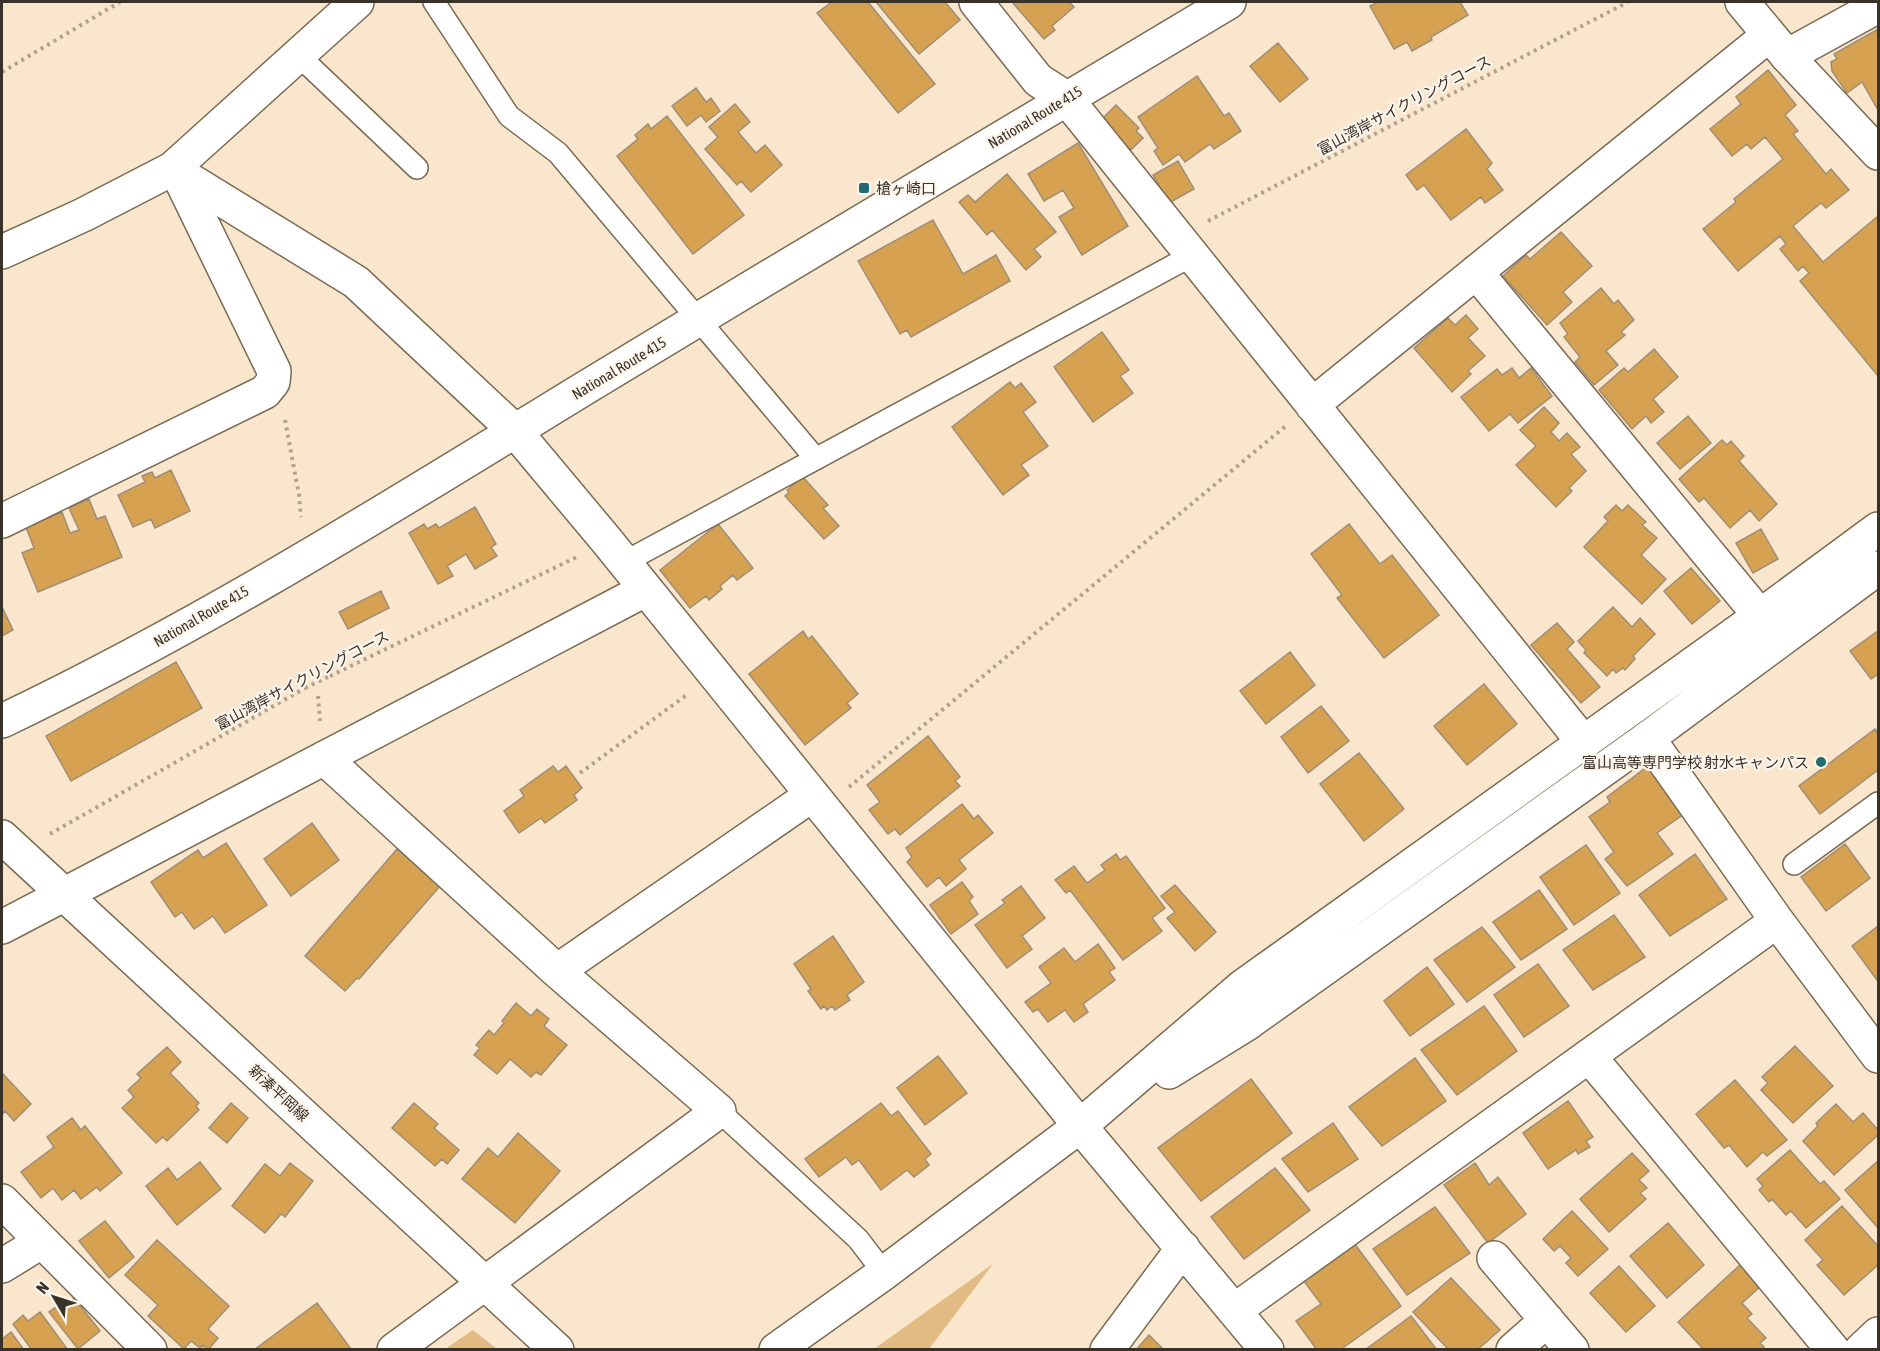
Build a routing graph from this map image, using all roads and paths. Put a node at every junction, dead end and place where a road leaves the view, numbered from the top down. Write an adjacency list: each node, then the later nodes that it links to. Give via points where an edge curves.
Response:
1 (120, 2): 11 (path)
2 (357, 2): 10 (main road)
3 (434, 2): 20 (lane, via 509,116 558,153)
4 (976, 2): 12 (main road, via 1038,80)
5 (1229, 2): 12 (main road, National Route 415)
6 (1628, 2): 16 (path, 富山湾岸サイクリングコース)
7 (1742, 2): 9 (main road)
8 (1878, 6): 9 (main road)
9 (1778, 46): 13 (main road); 19 (main road)
10 (298, 55): 14 (lane); 15 (main road)
11 (2, 72)
12 (1066, 98): 18 (main road); 20 (main road, National Route 415)
13 (1878, 153)
14 (417, 168)
15 (177, 172): 17 (main road); 21 (main road, via 274,371); 23 (main road, via 356,282)
16 (1203, 224)
17 (2, 252)
18 (1191, 256): 22 (main road); 24 (lane)
19 (1476, 272): 22 (main road); 32 (main road)
20 (699, 319): 23 (main road, National Route 415); 24 (lane)
21 (273, 382): 25 (path, via 280,397); 26 (main road, via 265,392)
22 (1311, 405): 38 (main road); 41 (path)
23 (515, 431): 29 (main road); 36 (main road, National Route 415, via 380,515 94,677)
24 (816, 459): 29 (lane)
25 (301, 517)
26 (2, 521)
27 (1878, 529): 32 (main road)
28 (582, 554): 44 (path, 富山湾岸サイクリングコース, bridge, via 305,688)
29 (623, 563): 31 (main road)
30 (1878, 568): 37 (main road)
31 (645, 590): 33 (main road); 39 (main road)
32 (1760, 616): 38 (main road)
33 (715, 675): 40 (path); 41 (main road)
34 (318, 696): 35 (path)
35 (319, 710)
36 (2, 721)
37 (1648, 738): 47 (main road); 53 (main road, via 1245,1025)
38 (1584, 743): 53 (main road, via 1242,987)
39 (324, 758): 46 (main road); 49 (main road)
40 (580, 773)
41 (817, 802): 49 (main road); 53 (main road)
42 (1878, 803): 45 (lane)
43 (2, 837): 46 (main road, 新湊平岡線)
44 (46, 837)
45 (1794, 864)
46 (64, 895): 48 (main road); 60 (main road, 新湊平岡線)
47 (1777, 921): 50 (main road); 51 (main road)
48 (2, 927)
49 (557, 971): 52 (main road)
50 (1589, 1056): 61 (main road); 72 (main road)
51 (1878, 1056)
52 (719, 1111): 59 (lane, via 858,1239); 60 (main road)
53 (1080, 1126): 56 (main road); 59 (main road)
54 (2, 1201): 55 (main road)
55 (41, 1242): 58 (main road); 64 (main road)
56 (1183, 1248): 61 (main road); 68 (main road)
57 (1494, 1258): 62 (main road)
58 (2, 1266)
59 (884, 1273): 67 (main road)
60 (484, 1283): 65 (main road); 66 (main road, 新湊平岡線)
61 (1235, 1310): 69 (main road)
62 (1547, 1320): 70 (main road); 71 (main road)
63 (1878, 1334): 73 (main road)
64 (150, 1350)
65 (394, 1350)
66 (557, 1350)
67 (776, 1350)
68 (1107, 1350)
69 (1267, 1350)
70 (1512, 1350)
71 (1572, 1350)
72 (1833, 1350)
73 (1861, 1350)

